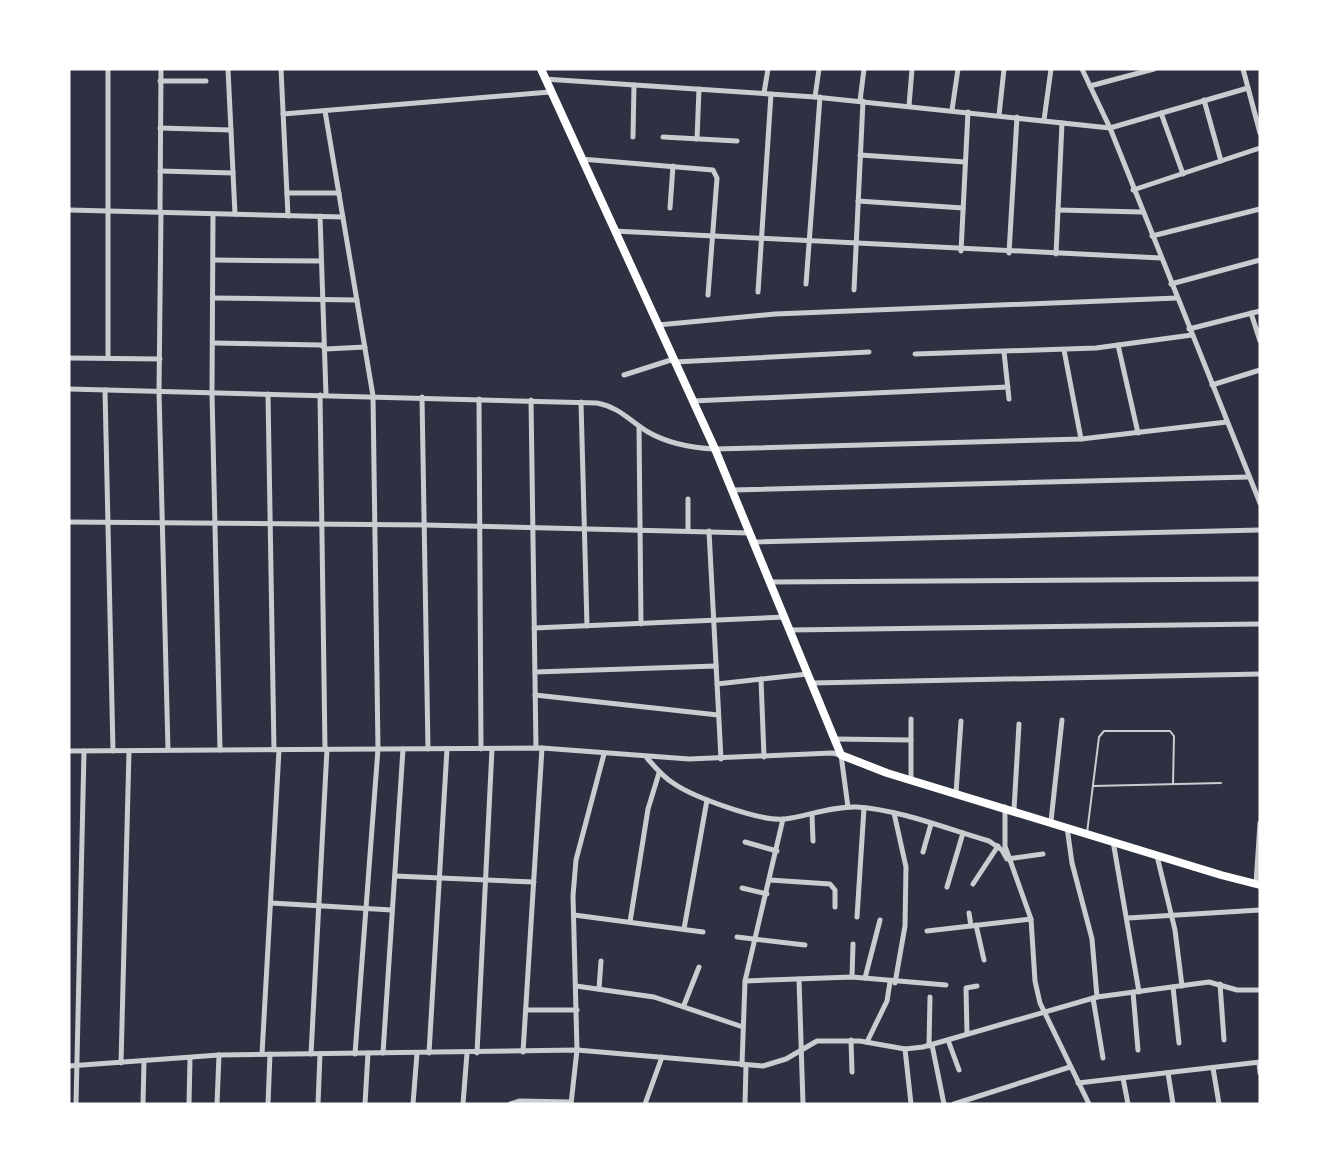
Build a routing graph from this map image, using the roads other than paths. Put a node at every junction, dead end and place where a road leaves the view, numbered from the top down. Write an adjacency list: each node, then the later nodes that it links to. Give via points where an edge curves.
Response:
1 (108, 69): 64 (street)
2 (160, 69): 17 (street)
3 (228, 69): 40 (street)
4 (281, 69): 33 (street)
5 (541, 69): 16 (main road)
6 (768, 69): 24 (street)
7 (819, 69): 25 (street)
8 (864, 69): 27 (street)
9 (912, 69): 28 (street)
10 (958, 69): 29 (street)
11 (1004, 69): 34 (street)
12 (1051, 69): 36 (street)
13 (1082, 69): 20 (street)
14 (1154, 69): 20 (street)
15 (1242, 69): 21 (street)
16 (544, 78): 19 (street); 23 (main road)
17 (160, 81): 18 (street); 38 (street)
18 (207, 81)
19 (634, 84): 22 (street); 42 (street)
20 (1090, 86): 39 (street)
21 (1248, 88): 26 (street); 41 (street)
22 (699, 89): 24 (street); 44 (street)
23 (550, 92): 30 (street); 48 (main road)
24 (768, 94): 25 (street); 75 (street)
25 (818, 97): 27 (street); 76 (street)
26 (1204, 100): 32 (street); 49 (street)
27 (862, 101): 28 (street); 47 (street)
28 (909, 106): 29 (street)
29 (952, 110): 31 (street)
30 (325, 111): 33 (street); 57 (street)
31 (968, 112): 34 (street); 50 (street)
32 (1161, 113): 39 (street); 54 (street)
33 (283, 114): 56 (street)
34 (999, 115): 35 (street)
35 (1017, 117): 36 (street); 79 (street)
36 (1044, 120): 37 (street)
37 (1062, 123): 39 (street); 63 (street)
38 (160, 128): 40 (street); 52 (street)
39 (1110, 128): 55 (street)
40 (231, 130): 53 (street)
41 (1260, 133)
42 (633, 137)
43 (663, 137): 44 (street)
44 (697, 139): 45 (street)
45 (737, 141)
46 (1260, 148): 49 (street)
47 (861, 155): 50 (street); 58 (street)
48 (581, 159): 51 (street); 72 (main road)
49 (1221, 161): 54 (street)
50 (965, 162): 60 (street)
51 (673, 166): 59 (street); 74 (street, via 711,168 715,172)
52 (160, 171): 53 (street); 65 (street)
53 (233, 173): 68 (street)
54 (1183, 174): 55 (street)
55 (1133, 190): 66 (street)
56 (287, 193): 57 (street); 69 (street)
57 (339, 194): 71 (street)
58 (858, 201): 60 (street); 77 (street)
59 (670, 208)
60 (963, 208): 78 (street)
61 (1260, 209): 73 (street)
62 (69, 210): 64 (street)
63 (1058, 210): 66 (street); 80 (street)
64 (109, 211): 65 (street); 108 (street)
65 (161, 212): 67 (street); 109 (street)
66 (1142, 212): 73 (street)
67 (213, 213): 68 (street); 82 (street)
68 (235, 214): 69 (street)
69 (288, 216): 70 (street)
70 (320, 216): 71 (street); 84 (street)
71 (343, 217): 92 (street)
72 (614, 231): 74 (street); 96 (main road)
73 (1152, 236): 81 (street)
74 (712, 237): 75 (street); 89 (street)
75 (762, 240): 76 (street); 88 (street)
76 (809, 243): 77 (street); 85 (street)
77 (856, 245): 78 (street); 87 (street)
78 (961, 250): 79 (street)
79 (1009, 253): 80 (street)
80 (1056, 254): 81 (street)
81 (1161, 258): 86 (street)
82 (213, 260): 84 (street); 90 (street)
83 (1260, 260): 86 (street)
84 (321, 261): 93 (street)
85 (806, 284)
86 (1171, 284): 91 (street)
87 (854, 290)
88 (758, 292)
89 (708, 295)
90 (213, 298): 93 (street); 99 (street)
91 (1177, 298): 96 (street, via 775,314); 97 (street)
92 (357, 300): 93 (street); 102 (street)
93 (322, 301): 101 (street)
94 (1260, 311): 95 (street)
95 (1251, 313): 97 (street); 98 (street)
96 (658, 325): 110 (main road)
97 (1191, 332): 100 (street); 113 (street)
98 (1260, 341)
99 (213, 343): 101 (street); 118 (street)
100 (1118, 345): 103 (street); 130 (street)
101 (324, 346): 102 (street); 120 (street)
102 (365, 347): 121 (street)
103 (1064, 350): 105 (street); 131 (street)
104 (869, 352): 110 (street)
105 (1004, 352): 106 (street); 114 (street)
106 (915, 354)
107 (69, 358): 108 (street)
108 (108, 358): 109 (street)
109 (160, 359): 117 (street)
110 (674, 360): 112 (street); 126 (main road)
111 (1260, 370): 113 (street)
112 (624, 375)
113 (1212, 385): 128 (street)
114 (1008, 387): 124 (street); 126 (street)
115 (69, 389): 116 (street)
116 (105, 390): 117 (street); 140 (street)
117 (159, 391): 118 (street); 141 (street)
118 (212, 393): 119 (street); 142 (street)
119 (268, 394): 120 (street); 143 (street)
120 (323, 395): 121 (street); 144 (street)
121 (373, 396): 122 (street); 145 (street)
122 (422, 397): 123 (street); 146 (street)
123 (478, 399): 125 (street); 147 (street)
124 (1009, 399)
125 (531, 400): 127 (street); 148 (street)
126 (693, 401): 132 (main road)
127 (581, 402): 129 (street, via 609,405); 149 (street)
128 (1227, 422): 130 (street); 133 (street)
129 (639, 426): 132 (street, via 675,444); 150 (street)
130 (1138, 433): 131 (street)
131 (1081, 440): 132 (street)
132 (716, 449): 136 (main road)
133 (1249, 477): 135 (street); 136 (street)
134 (1260, 482): 135 (street)
135 (1252, 484): 138 (street)
136 (732, 490): 154 (main road)
137 (688, 499): 152 (street)
138 (1260, 503)
139 (69, 522): 140 (street)
140 (108, 523): 141 (street); 191 (street)
141 (163, 524): 142 (street); 187 (street)
142 (215, 524): 143 (street); 188 (street)
143 (271, 524): 144 (street); 189 (street)
144 (324, 525): 145 (street); 182 (street)
145 (375, 525): 146 (street); 183 (street)
146 (425, 525): 147 (street); 185 (street)
147 (479, 526): 148 (street); 179 (street)
148 (533, 528): 149 (street); 163 (street)
149 (585, 529): 150 (street); 162 (street)
150 (639, 530): 152 (street); 160 (street)
151 (1260, 530): 155 (street)
152 (688, 531): 153 (street)
153 (709, 531): 154 (street); 159 (street)
154 (750, 533): 155 (main road)
155 (754, 542): 157 (main road)
156 (1260, 579): 157 (street)
157 (770, 582): 158 (main road)
158 (785, 617): 159 (street); 164 (main road)
159 (714, 622): 160 (street); 165 (street)
160 (641, 624): 162 (street)
161 (1260, 624): 164 (street)
162 (587, 626): 163 (street)
163 (534, 628): 166 (street)
164 (790, 630): 168 (main road)
165 (716, 666): 166 (street); 170 (street)
166 (535, 672): 171 (street)
167 (1260, 674): 168 (street)
168 (810, 678): 169 (street); 177 (main road)
169 (762, 679): 170 (street); 196 (street)
170 (717, 684): 172 (street)
171 (535, 695): 172 (street); 181 (street)
172 (718, 715): 198 (street)
173 (911, 718): 178 (street)
174 (1062, 720): 213 (street)
175 (961, 721): 204 (street)
176 (1019, 724): 209 (street)
177 (834, 739): 178 (street); 195 (main road)
178 (911, 740): 200 (street)
179 (481, 748): 180 (street); 186 (street)
180 (492, 748): 181 (street); 230 (street)
181 (539, 748): 194 (street); 232 (street)
182 (326, 749): 183 (street); 189 (street); 239 (street)
183 (378, 749): 184 (street); 241 (street)
184 (403, 749): 185 (street); 228 (street)
185 (428, 749): 186 (street)
186 (447, 749): 229 (street)
187 (168, 750): 188 (street); 192 (street)
188 (220, 750): 189 (street)
189 (276, 750): 238 (street)
190 (84, 751): 191 (street); 193 (street); 316 (street)
191 (113, 751): 192 (street)
192 (129, 751): 313 (street)
193 (69, 752)
194 (604, 754): 197 (street); 245 (street, via 576,860)
195 (841, 755): 196 (street); 200 (main road); 206 (street)
196 (764, 757): 198 (street)
197 (646, 758): 198 (street); 199 (street)
198 (721, 759)
199 (659, 773): 205 (street); 251 (street, via 648,810)
200 (911, 780): 204 (main road)
201 (1221, 783): 202 (lane)
202 (1173, 784): 203 (lane); 203 (lane, via 1174,736 1170,731 1106,730 1099,737)
203 (1093, 786): 218 (lane)
204 (956, 793): 207 (main road)
205 (707, 800): 212 (street, via 761,817); 253 (street)
206 (848, 807): 208 (street); 211 (street)
207 (1005, 807): 209 (main road); 227 (street)
208 (864, 808): 210 (street); 247 (street)
209 (1014, 810): 213 (main road)
210 (894, 813): 215 (street); 267 (street, via 906,867 904,926)
211 (812, 814): 212 (street); 219 (street)
212 (783, 819): 223 (street)
213 (1051, 822): 216 (main road)
214 (1260, 823): 234 (street)
215 (931, 824): 217 (street); 224 (street)
216 (1067, 827): 218 (main road); 278 (street, via 1078,894 1092,939)
217 (963, 833): 222 (street); 235 (street)
218 (1087, 833): 220 (main road)
219 (813, 841)
220 (1113, 841): 226 (main road); 248 (street)
221 (745, 842): 223 (street)
222 (998, 846): 227 (street); 233 (street)
223 (777, 851): 231 (street)
224 (923, 852)
225 (1043, 854): 227 (street)
226 (1158, 856): 234 (main road); 246 (street)
227 (1007, 859): 249 (street)
228 (395, 876): 229 (street); 242 (street)
229 (440, 878): 230 (street); 299 (street)
230 (486, 880): 232 (street); 301 (street)
231 (770, 880): 237 (street); 240 (street, via 831,884)
232 (534, 882): 280 (street)
233 (973, 884)
234 (1258, 884)
235 (947, 887)
236 (742, 888): 237 (street)
237 (766, 894): 257 (street)
238 (271, 903): 239 (street); 302 (street)
239 (320, 906): 241 (street); 304 (street)
240 (835, 907)
241 (366, 908): 242 (street); 306 (street)
242 (392, 910): 297 (street)
243 (1260, 910): 246 (street)
244 (969, 913): 252 (street)
245 (574, 915): 251 (street); 270 (street)
246 (1171, 915): 248 (street); 272 (street)
247 (857, 917)
248 (1128, 918): 276 (street)
249 (1031, 919): 252 (street); 282 (street, via 1035,981)
250 (880, 920): 264 (street)
251 (630, 922): 253 (street)
252 (974, 925): 254 (street); 260 (street)
253 (684, 929): 255 (street)
254 (927, 931)
255 (703, 932)
256 (737, 937): 257 (street)
257 (755, 940): 259 (street); 266 (street)
258 (853, 944): 263 (street)
259 (805, 945)
260 (984, 960)
261 (601, 961): 274 (street)
262 (699, 967): 279 (street)
263 (852, 977): 264 (street); 265 (street)
264 (865, 978): 267 (street)
265 (799, 979): 266 (street); 293 (street)
266 (745, 981): 283 (street)
267 (893, 982): 269 (street); 288 (street)
268 (1220, 984): 272 (street); 275 (street); 287 (street)
269 (946, 985)
270 (576, 986): 274 (street); 281 (street)
271 (977, 986): 284 (street, via 966,988)
272 (1182, 986): 273 (street)
273 (1173, 987): 276 (street); 289 (street)
274 (599, 989): 279 (street)
275 (1260, 990)
276 (1136, 992): 278 (street); 294 (street)
277 (930, 997): 290 (street)
278 (1095, 998): 282 (street); 310 (street)
279 (684, 1005): 283 (street)
280 (526, 1010): 281 (street); 295 (street)
281 (577, 1010): 292 (street)
282 (1043, 1012): 284 (street); 317 (street)
283 (743, 1027): 314 (street)
284 (967, 1034): 286 (street)
285 (851, 1040): 288 (street); 293 (street, via 817,1041); 320 (street)
286 (948, 1040): 290 (street); 319 (street)
287 (1224, 1040)
288 (867, 1042): 291 (street)
289 (1179, 1043)
290 (930, 1045): 291 (street); 340 (street)
291 (905, 1049): 339 (street)
292 (577, 1050): 295 (street); 308 (street); 325 (street)
293 (800, 1050): 314 (street, via 771,1065); 338 (street)
294 (1138, 1050)
295 (524, 1052): 301 (street)
296 (368, 1053): 297 (street); 306 (street); 332 (street)
297 (383, 1053): 298 (street)
298 (417, 1053): 299 (street); 333 (street)
299 (429, 1053): 300 (street)
300 (467, 1053): 301 (street); 334 (street)
301 (477, 1053)
302 (262, 1054): 303 (street); 307 (street)
303 (270, 1054): 304 (street); 330 (street)
304 (311, 1054): 305 (street)
305 (320, 1054): 306 (street); 331 (street)
306 (355, 1054)
307 (219, 1055): 309 (street); 329 (street)
308 (662, 1057): 314 (street); 336 (street)
309 (190, 1058): 311 (street); 328 (street)
310 (1103, 1058)
311 (144, 1062): 313 (street); 327 (street)
312 (1259, 1062): 318 (street); 322 (street)
313 (121, 1063): 316 (street)
314 (744, 1065): 337 (street)
315 (69, 1066): 316 (street)
316 (77, 1066): 326 (street)
317 (1070, 1067): 324 (street); 341 (street)
318 (1213, 1068): 321 (street); 345 (street)
319 (960, 1070)
320 (852, 1072)
321 (1168, 1073): 323 (street); 344 (street)
322 (1260, 1073)
323 (1123, 1078): 324 (street); 343 (street)
324 (1078, 1083): 342 (street)
325 (571, 1103): 335 (street)
326 (76, 1104)
327 (143, 1104)
328 (189, 1104)
329 (217, 1104)
330 (268, 1104)
331 (318, 1104)
332 (365, 1104)
333 (413, 1104)
334 (463, 1104)
335 (510, 1104)
336 (645, 1104)
337 (745, 1104)
338 (803, 1104)
339 (911, 1104)
340 (944, 1104)
341 (957, 1104)
342 (1089, 1104)
343 (1128, 1104)
344 (1173, 1104)
345 (1219, 1104)

